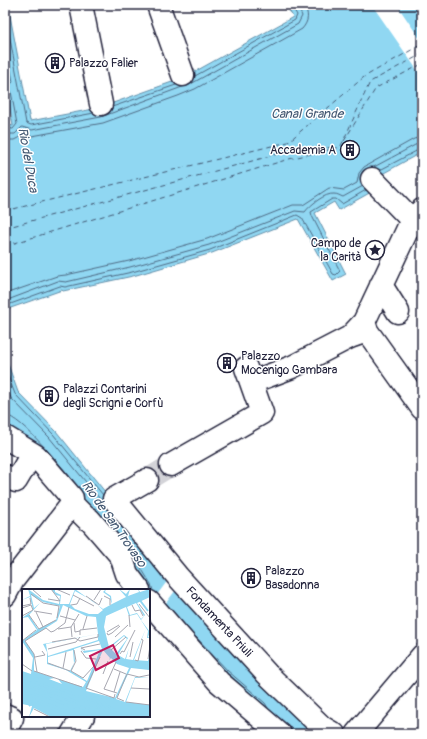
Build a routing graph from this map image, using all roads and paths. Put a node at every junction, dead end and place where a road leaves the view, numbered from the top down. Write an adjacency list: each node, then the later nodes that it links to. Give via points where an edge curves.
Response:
1 (81, 5): 4 (street)
2 (158, 5): 3 (street)
3 (183, 75)
4 (101, 104)
5 (372, 179): 6 (street)
6 (417, 215): 7 (street)
7 (381, 285): 8 (street); 9 (street)
8 (398, 312)
9 (360, 330): 10 (street); 13 (street, via 292,367 249,375 262,414)
10 (422, 408)
11 (5, 437): 12 (street)
12 (32, 454): 14 (street, via 16,481); 16 (street, via 72,498)
13 (171, 465)
14 (5, 476)
15 (147, 480): 26 (street, Fondamenta Priuli, via 114,499 178,577 267,674 322,727)
16 (72, 504): 17 (street, via 89,519 121,556 127,574); 18 (street, via 13,580)
17 (139, 589)
18 (5, 595)
19 (151, 609): 25 (street, via 219,682)
20 (422, 656): 27 (street)
21 (5, 715): 23 (street, via 12,718)
22 (82, 717): 24 (street)
23 (5, 731)
24 (72, 734)
25 (280, 734)
26 (334, 734)
27 (356, 734)

